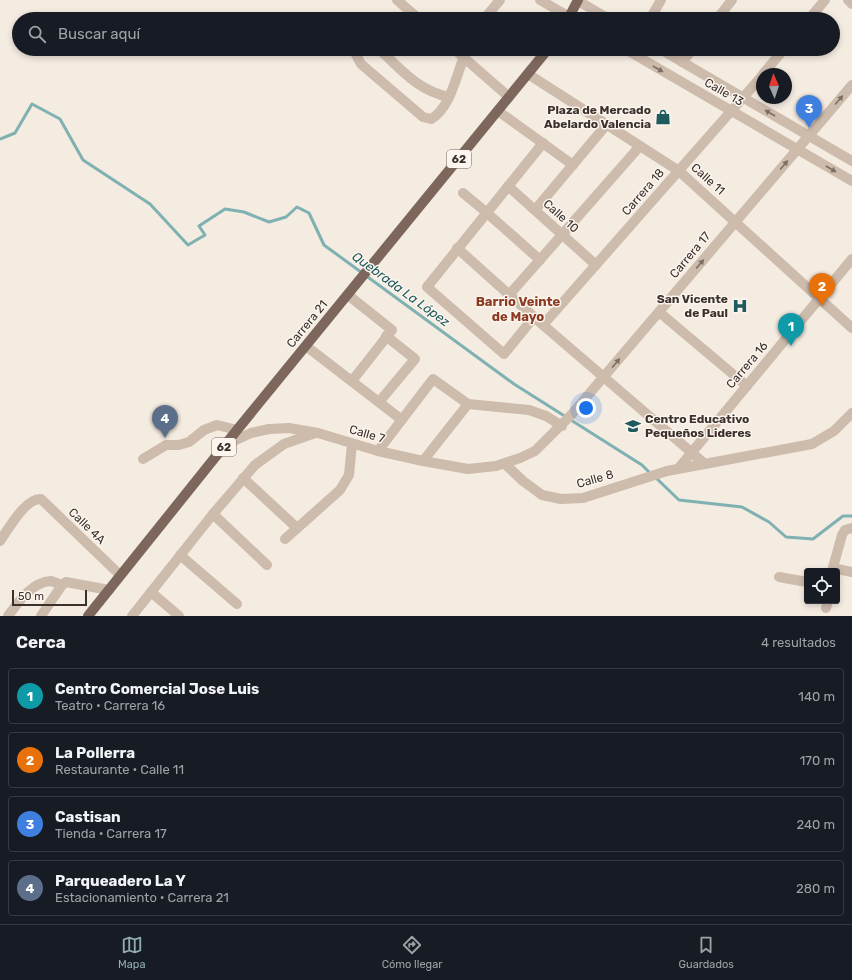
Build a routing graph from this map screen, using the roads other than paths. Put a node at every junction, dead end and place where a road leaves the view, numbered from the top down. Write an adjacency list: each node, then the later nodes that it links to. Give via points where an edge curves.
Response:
1 (397, 0): 10 (street)
2 (500, 0): 11 (street)
3 (540, 0): 12 (street)
4 (578, 0): 13 (main road); 14 (street)
5 (661, 0): 15 (street)
6 (825, 0): 17 (street)
7 (848, 0): 9 (street)
8 (730, 1): 16 (street)
9 (852, 4)
10 (411, 12)
11 (490, 12)
12 (560, 12)
13 (573, 12)
14 (598, 12)
15 (654, 12)
16 (722, 12)
17 (815, 12)
18 (357, 56): 32 (street, via 361,64 423,117 431,119 439,115)
19 (387, 56): 32 (street, via 422,88)
20 (457, 56): 32 (street)
21 (464, 56): 33 (street)
22 (542, 56): 29 (main road, Carrera 21 / 62)
23 (637, 56): 36 (street, Calle 13, one-way to 36)
24 (672, 56): 27 (street, Calle 13)
25 (687, 56): 27 (street)
26 (778, 56): 28 (street, Carrera 18)
27 (682, 62): 34 (street, Calle 13)
28 (769, 68)
29 (528, 74): 33 (main road, Carrera 21 / 62); 37 (street, Calle 11)
30 (756, 83): 34 (street, Carrera 18)
31 (852, 85): 38 (street, Carrera 17, one-way to 31)
32 (449, 97)
33 (509, 97): 35 (main road, Carrera 21 / 62)
34 (743, 98): 36 (street, Carrera 18); 38 (street, Calle 13, one-way to 34)
35 (498, 111): 39 (street); 56 (main road, Carrera 21 / 62)
36 (732, 111): 41 (street, Calle 13); 44 (street, Carrera 18)
37 (607, 124): 40 (street, Calle 11); 43 (street)
38 (808, 136): 41 (street, Carrera 17); 42 (street, Calle 13)
39 (543, 143): 43 (street); 46 (street)
40 (640, 146): 44 (street, Calle 11); 51 (street)
41 (797, 149): 45 (street, Calle 13, one-way to 45); 50 (street, Carrera 17, one-way to 41)
42 (852, 162)
43 (573, 164): 48 (street)
44 (679, 171): 50 (street, Calle 11); 55 (street, Carrera 18)
45 (852, 181)
46 (508, 186): 48 (street, Calle 10); 49 (street)
47 (463, 193): 49 (street)
48 (535, 210): 51 (street, Calle 10)
49 (486, 212): 52 (street); 54 (street)
50 (736, 222): 58 (street, Calle 11); 59 (street, Carrera 17, one-way to 50)
51 (562, 234): 54 (street); 55 (street, Calle 10)
52 (457, 248): 57 (street); 60 (street, via 427,286 504,354)
53 (852, 259): 58 (street, Carrera 16)
54 (540, 260): 57 (street)
55 (596, 265): 61 (street, Carrera 18)
56 (348, 295): 63 (street); 64 (main road, Carrera 21 / 62)
57 (509, 295): 60 (street)
58 (819, 298): 62 (street, Calle 11); 67 (street, Carrera 16)
59 (659, 312): 65 (street, Carrera 17, one-way to 59); 67 (street)
60 (534, 317): 61 (street)
61 (542, 325): 65 (street)
62 (852, 328)
63 (389, 333): 66 (street); 68 (street, via 415,359)
64 (306, 346): 66 (street); 73 (main road, Carrera 21 / 62)
65 (604, 377): 72 (street, Carrera 17); 78 (street)
66 (352, 381): 68 (street)
67 (747, 386): 78 (street, Carrera 16)
68 (379, 402): 71 (street)
69 (468, 404): 71 (street, via 433,379); 72 (street, via 530,410); 80 (street)
70 (852, 413): 82 (street, Calle 8, via 834,431 812,444)
71 (402, 420): 77 (street)
72 (563, 424): 81 (street, Carrera 17, via 535,451)
73 (237, 430): 76 (main road, Carrera 21 / 62); 79 (street, via 217,425 204,430 189,442 166,445)
74 (318, 432): 75 (street, Calle 7); 76 (street, Calle 7, via 289,428 269,429 251,433); 84 (street, via 301,437 274,451)
75 (352, 444): 77 (street, Calle 7); 86 (street, via 349,475 340,490)
76 (225, 445): 95 (main road, Carrera 21 / 62)
77 (378, 451): 80 (street, Calle 7)
78 (692, 452): 82 (street); 83 (street, Carrera 16)
79 (143, 459)
80 (423, 461): 81 (street, Calle 7, via 468,469)
81 (505, 464): 83 (street, Calle 8, via 542,495 561,499 583,498)
82 (705, 464): 83 (street, Calle 8)
83 (678, 469)
84 (243, 478): 85 (street); 86 (street)
85 (213, 514): 90 (street); 91 (street)
86 (297, 528): 88 (street)
87 (850, 528): 92 (street, via 842,535)
88 (285, 539)
89 (0, 541): 95 (street, Calle 4A, via 20,512 35,500 41,500)
90 (180, 555): 100 (street); 101 (street)
91 (267, 565)
92 (832, 568)
93 (840, 570): 94 (street)
94 (852, 572)
95 (120, 575): 99 (main road, Carrera 21 / 62)
96 (779, 577): 97 (street)
97 (804, 581)
98 (62, 585): 99 (street, via 66,582); 102 (street, via 52,581 36,586 22,596); 103 (street)
99 (109, 590): 104 (main road, Carrera 21 / 62)
100 (151, 592): 105 (street); 106 (street)
101 (237, 604)
102 (8, 616)
103 (41, 616)
104 (88, 616)
105 (132, 616)
106 (179, 616)

